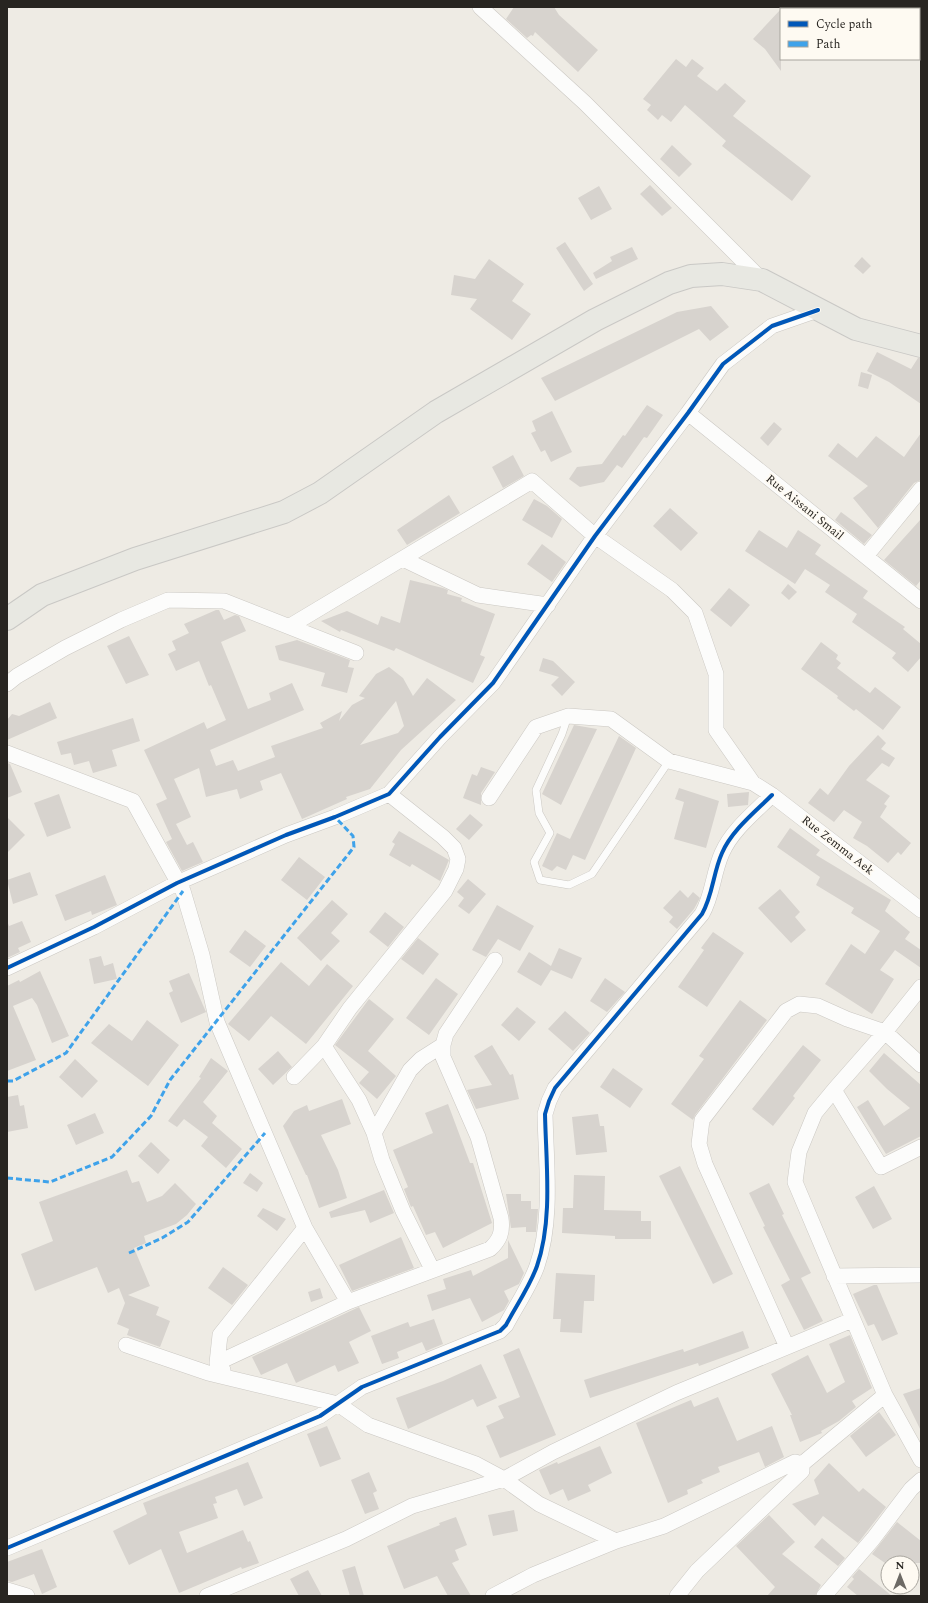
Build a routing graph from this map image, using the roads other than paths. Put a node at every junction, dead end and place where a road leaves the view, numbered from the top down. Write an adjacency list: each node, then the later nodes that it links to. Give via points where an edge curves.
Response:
1 (480, 7): 2 (street, via 585,103)
2 (762, 280): 3 (main road); 12 (main road, via 722,274 691,276 668,283 595,320 436,412 320,493 284,512 135,559 42,595)
3 (818, 310): 4 (main road, via 856,329); 5 (street, via 772,326 723,364)
4 (921, 346)
5 (688, 413): 7 (street); 8 (street, Rue Aissani Smail)
6 (921, 489): 8 (street)
7 (595, 536): 9 (street, via 532,481); 11 (street); 19 (street, via 672,590 695,613 716,674 716,730)
8 (866, 556): 10 (street, Rue Aissani Smail)
9 (403, 559): 11 (street, via 478,596); 13 (street)
10 (921, 601)
11 (548, 605): 20 (street, via 493,683 440,736)
12 (7, 619)
13 (290, 626): 14 (street); 15 (street, via 224,601 168,600 120,620 65,648)
14 (356, 653)
15 (7, 684)
16 (568, 716): 18 (street, via 611,719); 18 (lane, via 536,790 538,813 550,833 534,862 540,880 569,885 592,874); 22 (street, via 536,727)
17 (7, 753): 23 (street, via 133,801)
18 (670, 761): 19 (street)
19 (753, 783): 21 (street, Rue Zemma Aek)
20 (389, 794): 23 (street, via 286,835); 30 (street, via 454,848 458,859 456,869 445,892 350,1008)
21 (772, 795): 24 (street, Rue Zemma Aek); 47 (street, via 727,843 702,914 555,1088 545,1114 546,1217 543,1243 536,1268 506,1325 493,1335 362,1387)
22 (490, 798)
23 (177, 883): 26 (street, via 94,927); 36 (street, via 183,892 202,955 217,1022)
24 (921, 910)
25 (496, 960): 29 (street, via 453,1022)
26 (7, 968)
27 (921, 987): 28 (street)
28 (885, 1032): 31 (street); 33 (street); 43 (street, via 818,1006 799,1004 786,1011 702,1120 699,1144 705,1164)
29 (443, 1045): 34 (street, via 421,1059 410,1070); 37 (street, via 443,1057 478,1137 502,1227 501,1236 490,1249)
30 (324, 1046): 32 (street); 34 (street, via 359,1100)
31 (921, 1065)
32 (294, 1077)
33 (834, 1090): 35 (street, via 881,1167); 39 (street, via 815,1113 799,1152 795,1182)
34 (374, 1133): 37 (street, via 403,1211)
35 (921, 1147)
36 (305, 1228): 40 (street); 44 (street, via 220,1335)
37 (432, 1269): 40 (street)
38 (921, 1274): 39 (street)
39 (834, 1276): 41 (street)
40 (348, 1302): 44 (street)
41 (852, 1320): 43 (street); 46 (street)
42 (126, 1345): 45 (street)
43 (787, 1346): 50 (street, via 676,1392)
44 (217, 1363): 45 (street)
45 (230, 1378): 47 (street)
46 (885, 1395): 48 (street); 49 (street)
47 (338, 1404): 50 (street, via 368,1425 476,1464); 53 (street, via 320,1416)
48 (921, 1460)
49 (802, 1464): 52 (street, via 795,1462 664,1526); 58 (street, via 802,1471 697,1571)
50 (504, 1479): 52 (street, via 539,1504); 56 (street, via 412,1506 346,1539)
51 (921, 1480): 59 (street)
52 (616, 1541): 57 (street, via 533,1575)
53 (7, 1548)
54 (7, 1590): 55 (street)
55 (27, 1596)
56 (207, 1596)
57 (492, 1596)
58 (677, 1596)
59 (824, 1596)

